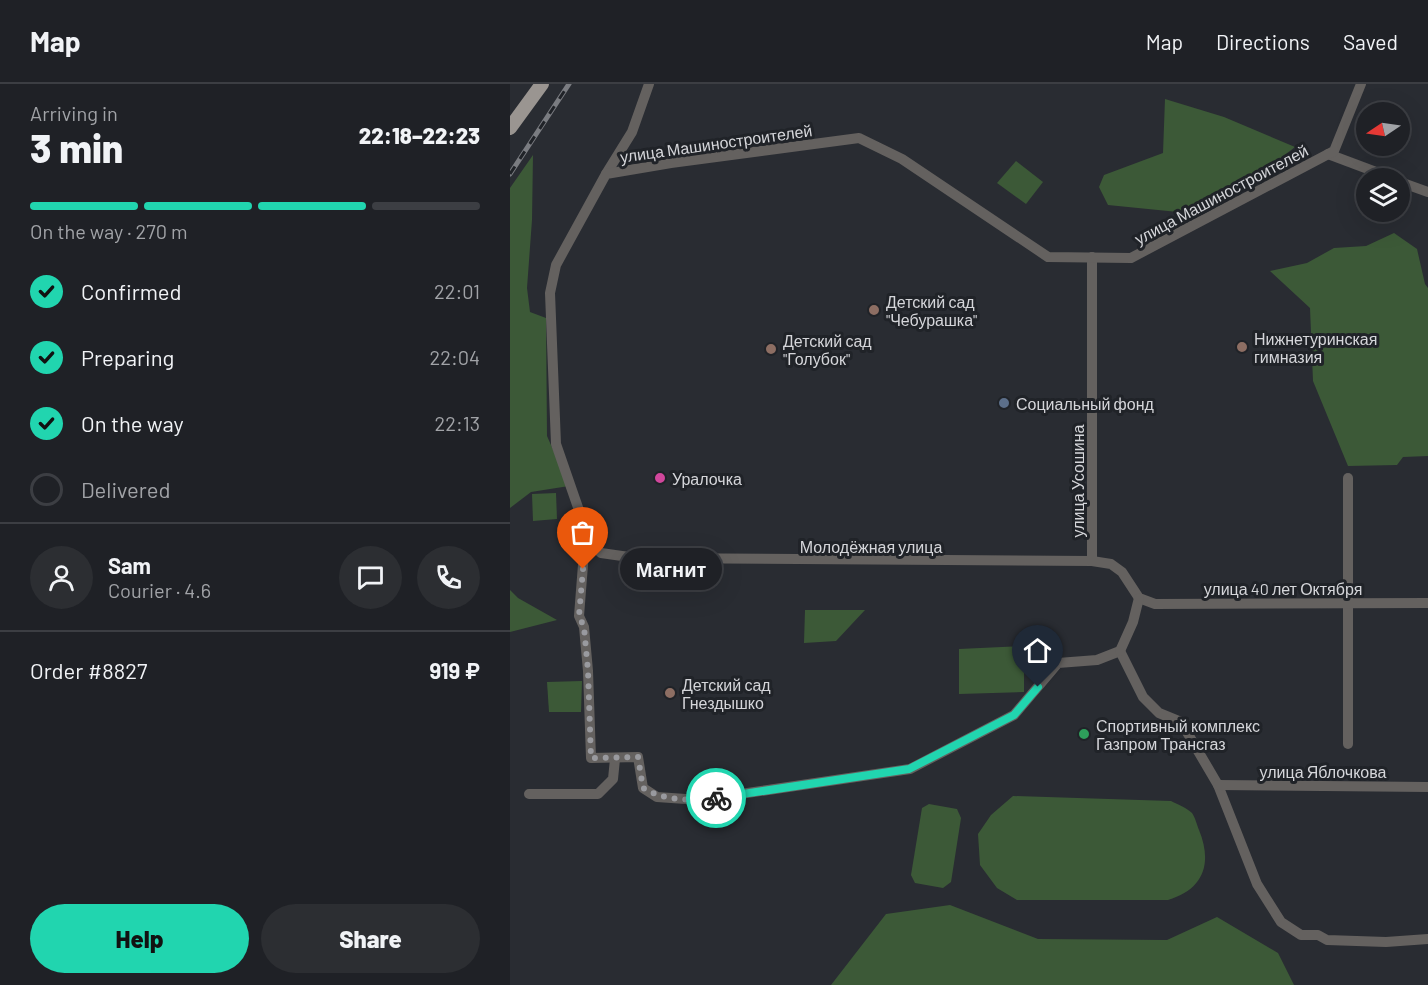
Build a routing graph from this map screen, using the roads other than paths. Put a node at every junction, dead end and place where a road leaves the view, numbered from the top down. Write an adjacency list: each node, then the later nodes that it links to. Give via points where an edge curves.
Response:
1 (542, 84): 4 (main road)
2 (649, 84): 7 (street, via 632,132)
3 (1361, 84): 5 (street, via 1334,152)
4 (510, 128)
5 (1328, 154): 6 (street); 10 (street, улица Машиностроителей, via 1131,258)
6 (1365, 168)
7 (606, 174): 10 (street, улица Машиностроителей, via 859,138 902,159 1048,257); 12 (street, улица Машиностроителей, via 556,265 550,293 556,444)
8 (1410, 186): 9 (street)
9 (1428, 192)
10 (1092, 257): 13 (street, улица Усошина)
11 (1348, 478): 15 (street)
12 (590, 542): 13 (street, Молодёжная улица, via 602,553 636,558); 19 (street, via 584,552 579,616 584,627 588,671 591,758)
13 (1092, 561): 14 (street, Молодёжная улица, via 1111,564 1122,572)
14 (1139, 598): 15 (street, улица 40 лет Октября, via 1155,604); 17 (street)
15 (1347, 603): 16 (street, улица 40 лет Октября); 18 (street)
16 (1428, 603)
17 (1119, 651): 19 (street, via 1097,660 1058,663 1014,715 909,769 700,800 657,797 643,788 638,757); 20 (street, via 1143,697 1159,712 1181,722)
18 (1348, 744)
19 (615, 759): 22 (street, via 613,779 598,794)
20 (1218, 785): 21 (street, улица Яблочкова); 23 (street, via 1257,884 1281,922 1301,935 1318,935 1327,940)
21 (1428, 787)
22 (529, 794)
23 (1428, 939)

